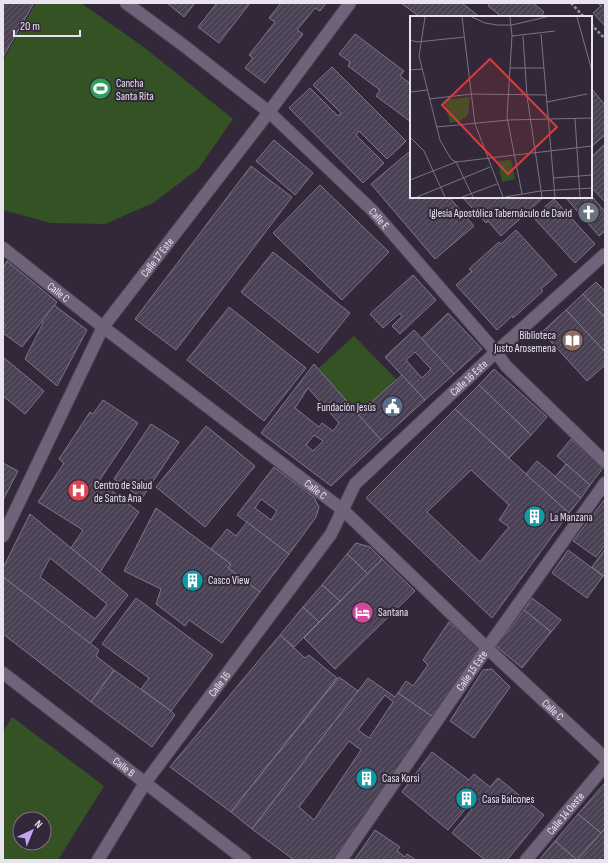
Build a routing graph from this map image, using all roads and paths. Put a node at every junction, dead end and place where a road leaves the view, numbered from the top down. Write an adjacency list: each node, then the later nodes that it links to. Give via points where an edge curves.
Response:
1 (126, 3): 7 (street, Calle E)
2 (350, 3): 7 (street, Calle 17 Este)
3 (571, 3): 4 (path)
4 (583, 16)
5 (592, 25): 6 (path)
6 (605, 39)
7 (269, 112): 10 (street, Calle 17 Este); 11 (street, Calle E, via 372,210)
8 (3, 248): 10 (street, Calle C)
9 (605, 254): 11 (street, Calle 16 Este)
10 (103, 327): 14 (street, Calle C); 15 (street, Calle 17 Este)
11 (496, 352): 12 (street, Calle E, via 506,366); 14 (street, Calle 16 Este, via 355,484)
12 (605, 462)
13 (605, 483): 16 (street, Calle 15 Este)
14 (343, 510): 16 (street, Calle C); 20 (street, Calle 16, via 331,534)
15 (3, 536)
16 (487, 648): 18 (street, Calle C); 23 (street, Calle 15 Este)
17 (3, 673): 20 (street, Calle B)
18 (605, 758)
19 (605, 766): 24 (street, Calle 14 Oeste)
20 (145, 783): 21 (street, Calle 16); 22 (street, Calle B)
21 (98, 860)
22 (245, 860)
23 (341, 860)
24 (526, 860)

